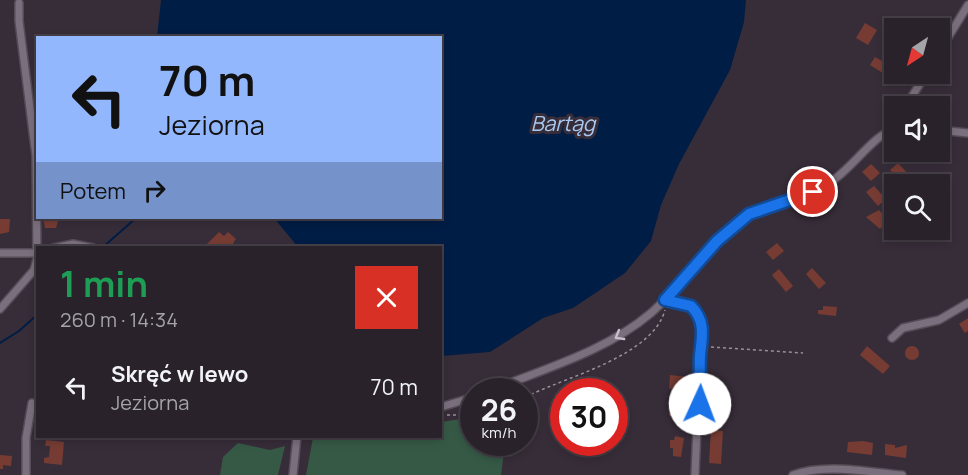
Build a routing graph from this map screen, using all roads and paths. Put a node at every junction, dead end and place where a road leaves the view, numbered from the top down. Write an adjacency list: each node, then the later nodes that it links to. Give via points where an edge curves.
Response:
1 (19, 3): 7 (street)
2 (968, 5): 3 (street)
3 (950, 34)
4 (950, 131): 5 (street)
5 (968, 132)
6 (884, 134): 15 (street, via 852,167 831,182 749,214 717,241)
7 (36, 156)
8 (37, 219): 9 (street)
9 (38, 246)
10 (64, 246): 11 (street)
11 (83, 246)
12 (36, 253): 13 (street)
13 (0, 254)
14 (36, 262): 17 (street, via 34,270)
15 (665, 300): 19 (street, via 691,306 698,313); 21 (street, one-way to 21, via 632,328 601,346); 22 (path, via 664,313 656,327 623,355)
16 (968, 303): 18 (street, via 939,320 903,328)
17 (0, 309)
18 (892, 338)
19 (703, 346): 20 (path); 31 (street)
20 (802, 353)
21 (522, 378)
22 (538, 391)
23 (460, 401): 25 (street)
24 (32, 403): 29 (street, via 26,438)
25 (442, 407)
26 (442, 415): 27 (path)
27 (460, 415)
28 (297, 438): 30 (street)
29 (26, 475)
30 (293, 475)
31 (695, 475)
32 (793, 475): 33 (street, via 839,470)
33 (902, 475)

